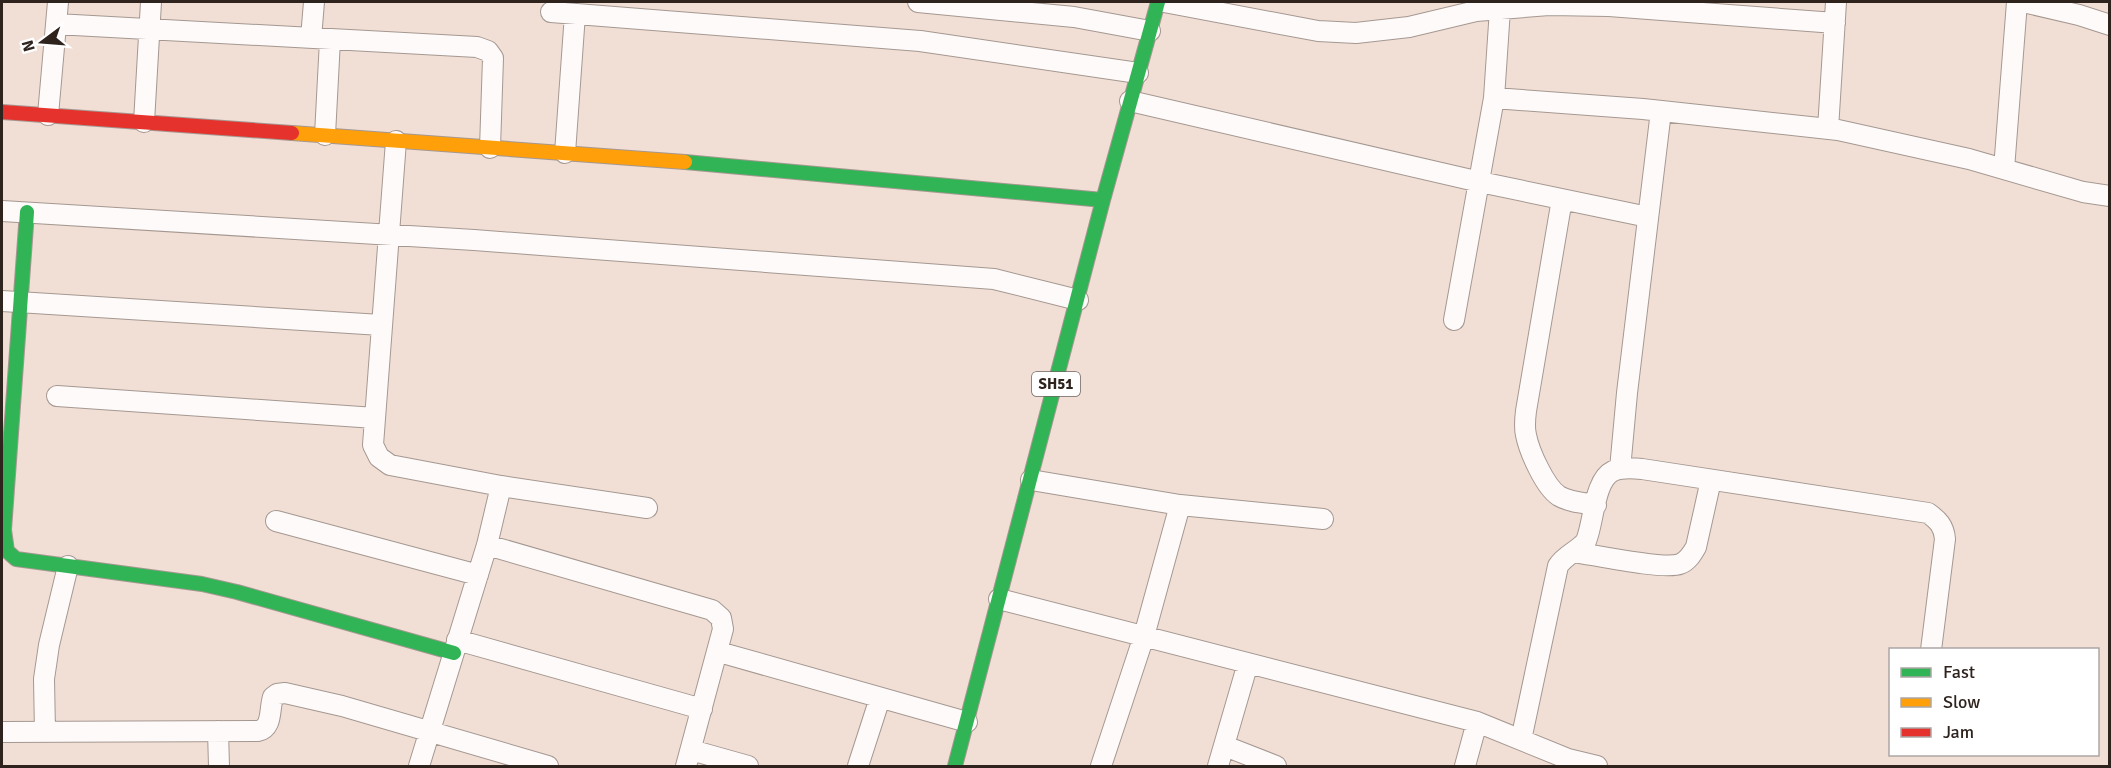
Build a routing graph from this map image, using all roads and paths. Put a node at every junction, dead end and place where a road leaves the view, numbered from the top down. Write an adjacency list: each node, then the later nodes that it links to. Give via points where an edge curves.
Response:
1 (58, 2): 17 (street)
2 (151, 2): 19 (street)
3 (314, 2): 21 (street)
4 (918, 2): 20 (street, via 1074,17)
5 (1158, 2): 20 (street, SH51)
6 (1164, 2): 12 (street, via 1299,28 1356,33)
7 (1836, 2): 16 (street)
8 (2018, 2): 35 (street)
9 (2023, 2): 11 (street)
10 (1609, 4): 12 (street); 16 (street)
11 (2079, 8): 18 (street)
12 (1500, 9): 24 (street)
13 (551, 12): 14 (street)
14 (575, 14): 15 (street); 22 (street)
15 (596, 15): 22 (street); 23 (street, via 920,40)
16 (1835, 23): 30 (street)
17 (56, 24): 19 (street); 28 (street)
18 (2109, 25)
19 (150, 30): 21 (street); 29 (street)
20 (1150, 31): 23 (street, SH51)
21 (321, 39): 31 (street); 33 (street, via 477,47 488,51 494,69)
22 (572, 50): 34 (street)
23 (1138, 73): 25 (street, SH51)
24 (1494, 98): 26 (street); 36 (street)
25 (1130, 101): 36 (street); 39 (street, SH51)
26 (1661, 111): 30 (street); 42 (street)
27 (2, 112): 28 (street)
28 (48, 116): 29 (street)
29 (144, 122): 31 (street)
30 (1828, 129): 35 (street)
31 (325, 135): 32 (street)
32 (396, 141): 33 (street); 43 (street)
33 (490, 148): 34 (street)
34 (564, 153): 39 (street)
35 (2004, 169): 37 (street)
36 (1480, 182): 38 (street); 47 (street)
37 (2109, 196)
38 (1562, 199): 42 (street); 57 (street, via 1526,411 1526,435 1545,479 1555,492 1567,499)
39 (1103, 200): 44 (street, SH51)
40 (2, 211): 41 (street)
41 (27, 212): 43 (street); 46 (street)
42 (1648, 217): 52 (street)
43 (389, 236): 44 (street, via 993,279); 48 (street)
44 (1078, 300): 53 (street, SH51)
45 (2, 301): 46 (street)
46 (21, 302): 48 (street); 49 (street)
47 (1454, 320)
48 (381, 325): 51 (street)
49 (9, 389): 61 (street)
50 (57, 396): 51 (street)
51 (375, 418): 55 (street, via 374,445 379,457 390,465)
52 (1620, 469): 54 (street); 57 (street, via 1601,484)
53 (1031, 480): 56 (street); 66 (street, SH51)
54 (1711, 480): 63 (street, via 1696,547 1681,564 1661,565); 69 (street, via 1921,511 1936,518 1945,539)
55 (501, 486): 58 (street); 62 (street)
56 (1180, 505): 59 (street); 67 (street)
57 (1596, 505): 63 (street, via 1586,540)
58 (648, 508)
59 (1323, 519)
60 (276, 521): 65 (street)
61 (3, 530): 64 (street, via 7,550 16,559)
62 (487, 545): 65 (street); 70 (street, via 712,610 721,618 723,629)
63 (1574, 552): 80 (street, via 1558,566)
64 (68, 566): 68 (street, via 202,584); 78 (street, via 44,679)
65 (478, 575): 68 (street)
66 (999, 599): 67 (street); 74 (street, SH51)
67 (1144, 636): 71 (street); 89 (street)
68 (455, 647): 73 (street); 79 (street)
69 (1931, 648)
70 (719, 652): 72 (street); 73 (street)
71 (1248, 663): 75 (street); 81 (street)
72 (880, 698): 74 (street); 87 (street)
73 (702, 709): 82 (street)
74 (967, 722): 88 (street, SH51)
75 (1478, 722): 80 (street); 92 (street)
76 (218, 731): 78 (street); 79 (street, via 265,730 273,697 285,693); 83 (street)
77 (2, 732): 78 (street)
78 (45, 732)
79 (428, 732): 84 (street); 85 (street)
80 (1521, 740): 93 (street)
81 (1225, 746): 90 (street); 91 (street)
82 (688, 758): 86 (street)
83 (219, 766)
84 (419, 766)
85 (548, 766)
86 (748, 766)
87 (858, 766)
88 (958, 766)
89 (1101, 766)
90 (1218, 766)
91 (1276, 766)
92 (1466, 766)
93 (1597, 766)

